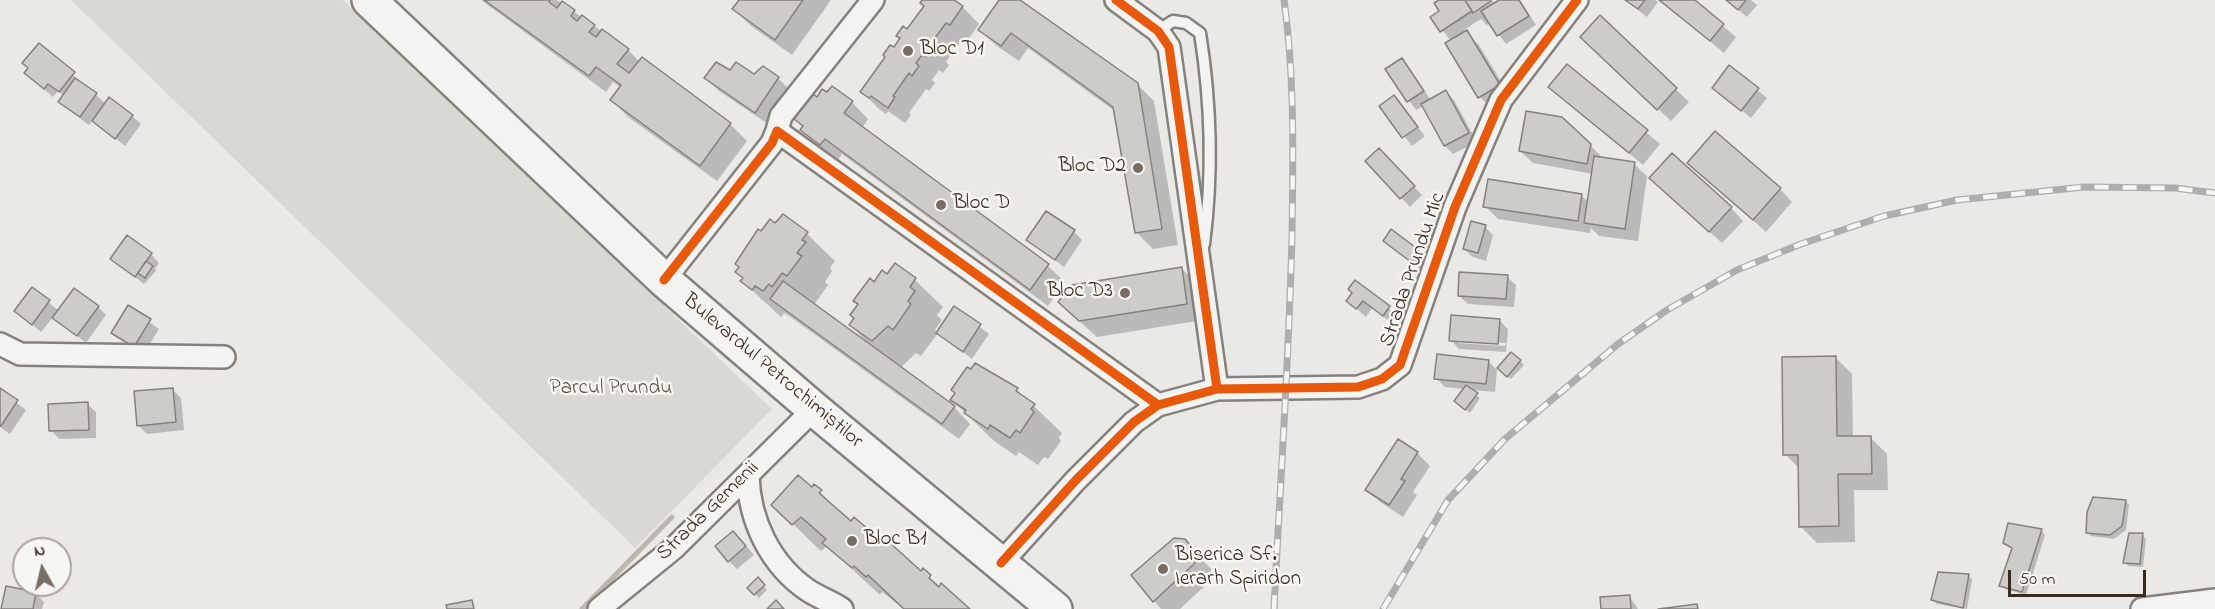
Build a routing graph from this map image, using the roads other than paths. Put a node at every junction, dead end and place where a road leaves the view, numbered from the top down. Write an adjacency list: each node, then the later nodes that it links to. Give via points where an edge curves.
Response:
1 (370, 0): 8 (main road, Bulevardul Petrochimiștilor)
2 (873, 0): 6 (street, via 781,116)
3 (1116, 0): 5 (street)
4 (1577, 0): 11 (street, Strada Prundu Mic, via 1501,99 1455,207 1400,365 1382,379 1358,387)
5 (1158, 31): 7 (street, via 1170,47); 7 (lane, via 1173,21 1186,23 1200,33 1209,91 1208,214)
6 (777, 131): 8 (street, via 772,143); 12 (street)
7 (1200, 277): 11 (street)
8 (664, 280): 13 (main road, Bulevardul Petrochimiștilor)
9 (0, 345): 10 (street, via 20,354)
10 (224, 357)
11 (1217, 389): 12 (street, Strada Prundu Mic)
12 (1158, 405): 15 (street, Strada Prundu Mic, via 1134,422 1075,481)
13 (814, 409): 14 (street, Strada Gemenii); 15 (main road, Bulevardul Petrochimiștilor)
14 (748, 475): 17 (street, Strada Gemenii, via 674,548); 18 (street, via 749,501 767,547 785,571)
15 (1001, 562): 19 (main road, Bulevardul Petrochimiștilor)
16 (2215, 600): 20 (street)
17 (599, 609)
18 (843, 609)
19 (1054, 609)
20 (2142, 609)

